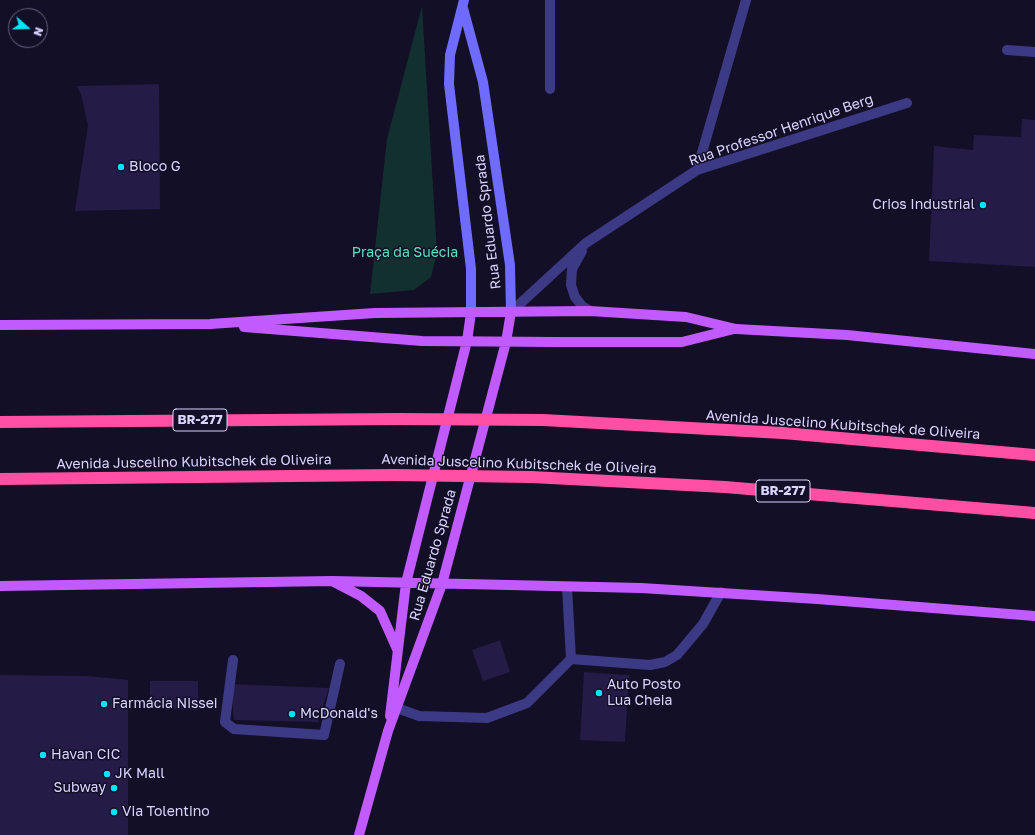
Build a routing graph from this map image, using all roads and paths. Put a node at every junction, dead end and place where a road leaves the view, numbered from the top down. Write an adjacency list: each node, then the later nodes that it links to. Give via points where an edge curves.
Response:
1 (550, 0): 6 (street)
2 (746, 0): 8 (street)
3 (463, 3): 11 (main road, Rua Eduardo Sprada, via 483,82 510,265); 12 (main road, Rua Eduardo Sprada, via 450,55 449,84 471,269)
4 (1006, 50): 5 (street)
5 (1035, 52)
6 (550, 89)
7 (907, 103): 8 (street, Rua Professor Henrique Berg)
8 (697, 170): 9 (street, Rua Professor Henrique Berg)
9 (586, 243): 10 (street, Rua Professor Henrique Berg, via 572,269 571,285 575,297); 11 (street, Rua Professor Henrique Berg)
10 (590, 311): 11 (main road); 15 (main road, via 686,317)
11 (511, 312): 12 (main road); 17 (main road, Rua Eduardo Sprada)
12 (471, 313): 13 (main road, via 375,313); 16 (main road, Rua Eduardo Sprada)
13 (210, 324): 14 (main road); 16 (main road, via 381,339)
14 (0, 325)
15 (736, 329): 17 (main road, via 682,342); 18 (main road, via 847,335)
16 (467, 341): 17 (main road); 24 (main road, Rua Eduardo Sprada)
17 (506, 342): 25 (main road, Rua Eduardo Sprada)
18 (1035, 354)
19 (0, 422): 20 (highway, Avenida Juscelino Kubitschek de Oliveira / BR-277, bridge, via 542,420 783,433)
20 (1035, 455)
21 (0, 479): 22 (highway, Avenida Juscelino Kubitschek de Oliveira / BR-277, bridge, via 394,475 531,477 725,487)
22 (1035, 513)
23 (332, 581): 24 (main road); 26 (main road); 30 (main road, via 361,596 380,611)
24 (406, 583): 25 (main road); 30 (main road, Rua Eduardo Sprada)
25 (442, 584): 27 (main road); 34 (main road, Rua Eduardo Sprada)
26 (0, 586)
27 (567, 587): 28 (main road); 31 (street)
28 (721, 592): 29 (main road); 31 (street, via 703,624 677,654 665,662 650,665)
29 (1035, 616)
30 (398, 650): 35 (main road, Rua Eduardo Sprada)
31 (572, 659): 34 (street, via 527,704 487,718 419,716)
32 (233, 660): 33 (street, via 225,722 234,729 324,735)
33 (340, 664)
34 (397, 708): 35 (main road, Rua Eduardo Sprada)
35 (388, 731): 36 (main road, Rua Eduardo Sprada)
36 (360, 835)

